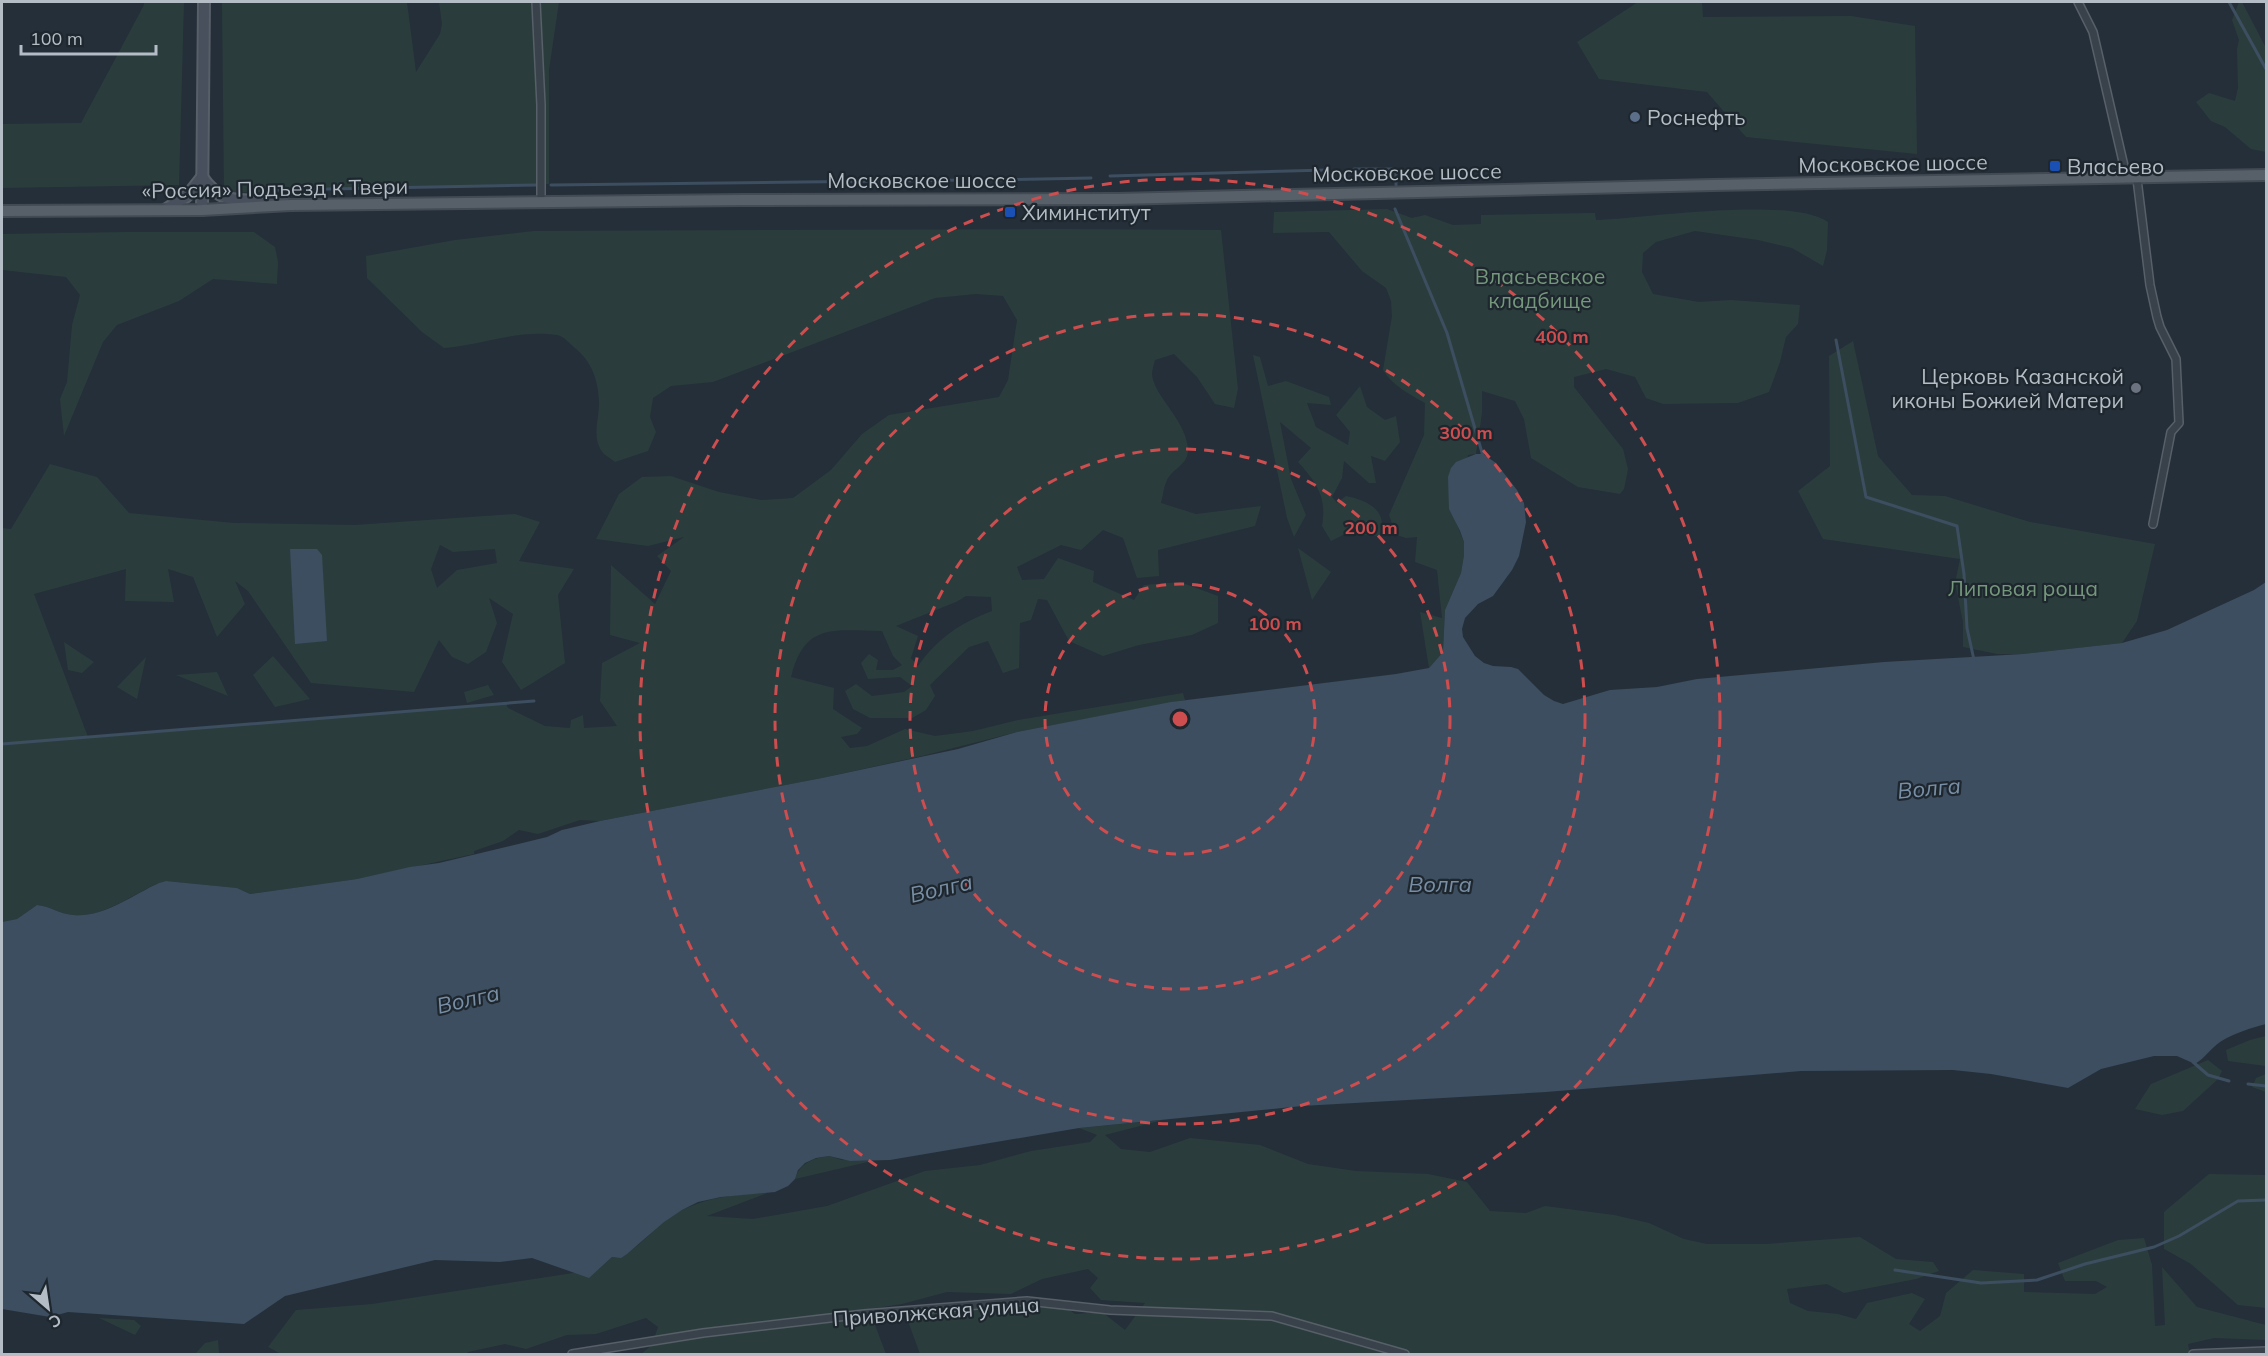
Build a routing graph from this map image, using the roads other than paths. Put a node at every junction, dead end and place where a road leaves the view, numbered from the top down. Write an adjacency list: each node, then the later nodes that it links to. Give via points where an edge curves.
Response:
1 (204, 2): 5 (street)
2 (536, 2): 7 (street)
3 (2078, 2): 6 (street, via 2093,32)
4 (2266, 176): 6 (main road, Московское шоссе)
5 (202, 177): 8 (street, via 222,198); 9 (street, via 187,196); 10 (street)
6 (2132, 179): 7 (main road, Московское шоссе, via 1117,199); 12 (street, via 2157,317 2177,370 2179,423 2171,432)
7 (545, 203): 8 (main road, «Россия» Подъезд к Твери)
8 (291, 205): 10 (main road, «Россия» Подъезд к Твери)
9 (165, 210): 10 (main road, «Россия» Подъезд к Твери); 11 (main road, «Россия» Подъезд к Твери)
10 (202, 210)
11 (2, 211)
12 (2153, 524)
13 (2266, 1351): 16 (street)
14 (572, 1354): 15 (street, Приволжская улица, via 829,1318 1027,1301 1110,1310 1272,1316)
15 (1406, 1354)
16 (2193, 1354)

